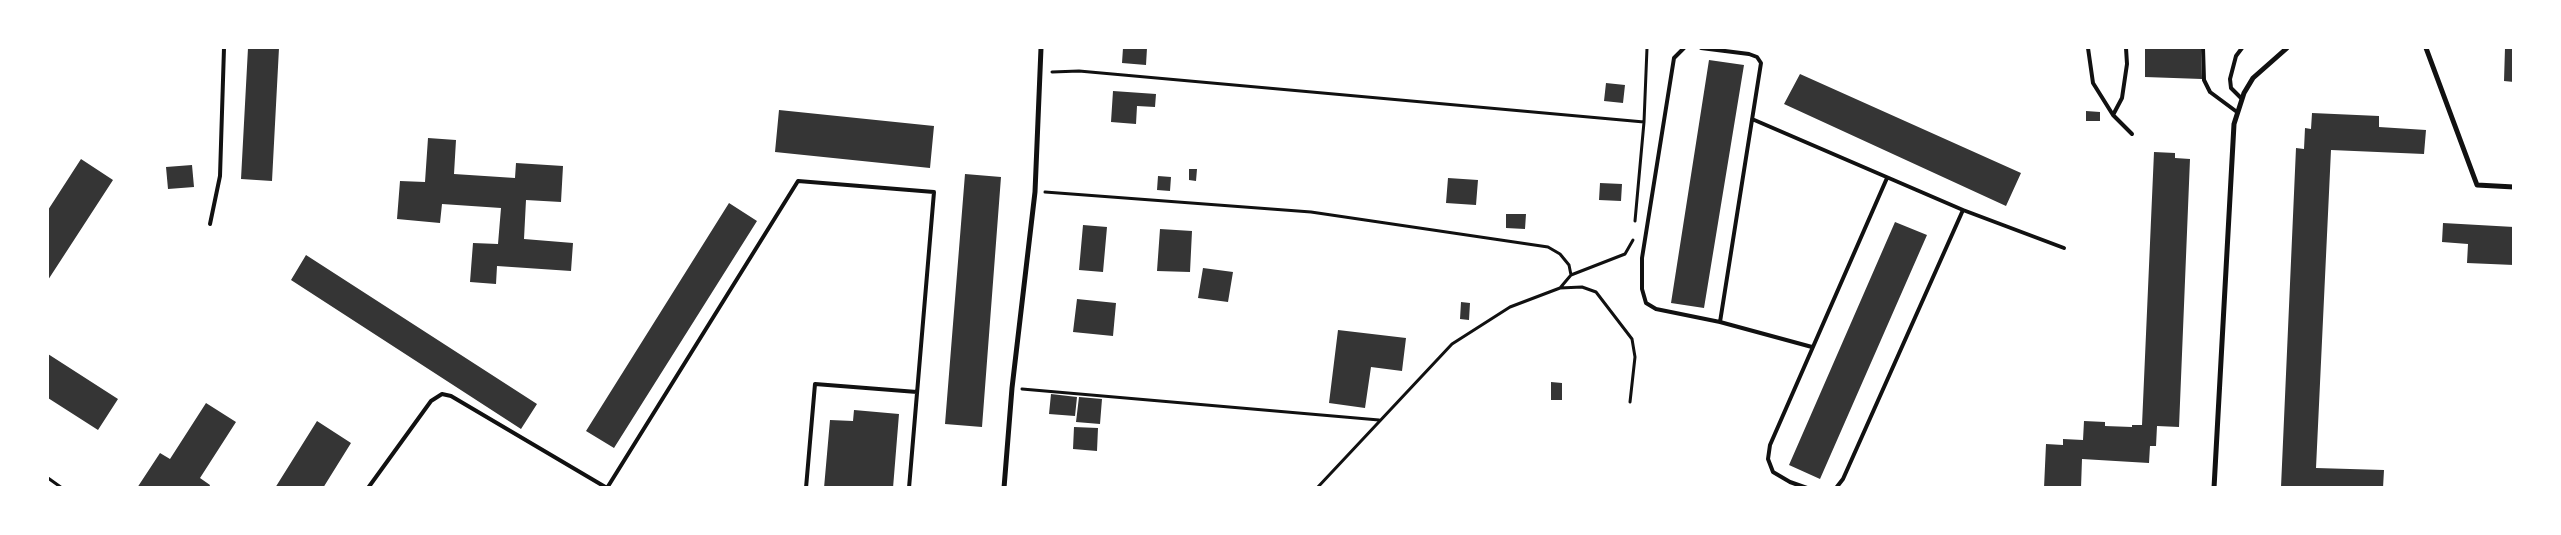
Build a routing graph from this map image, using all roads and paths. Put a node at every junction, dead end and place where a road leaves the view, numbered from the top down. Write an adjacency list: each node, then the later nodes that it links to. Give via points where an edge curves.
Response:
1 (224, 48): 23 (lane, via 220,176)
2 (1041, 48): 12 (street)
3 (1647, 48): 17 (path)
4 (1684, 48): 27 (lane, via 1674,58 1642,258 1642,289 1646,303 1656,309)
5 (1701, 48): 16 (lane, via 1757,56 1761,63)
6 (2088, 48): 15 (lane, via 2093,84)
7 (2126, 48): 15 (lane, via 2122,98)
8 (2203, 48): 14 (lane, via 2204,80 2210,92)
9 (2242, 48): 13 (lane, via 2236,56 2230,79 2231,88)
10 (2288, 48): 13 (street, via 2253,78)
11 (2426, 48): 20 (street, via 2478,185)
12 (1038, 73): 17 (path, via 1079,71); 21 (street)
13 (2242, 99): 14 (street)
14 (2237, 112): 45 (street)
15 (2113, 115): 18 (lane)
16 (1752, 120): 19 (lane); 27 (lane)
17 (1644, 122): 25 (path, via 1633,240 1625,254)
18 (2132, 134)
19 (1887, 178): 22 (lane); 28 (lane)
20 (2514, 187)
21 (1035, 192): 25 (path, via 1070,192 1311,212 1548,247 1569,264); 29 (street)
22 (1963, 210): 24 (lane); 42 (lane, via 1843,480)
23 (210, 224)
24 (2064, 248)
25 (1571, 275): 26 (path)
26 (1560, 288): 31 (path, via 1582,287 1596,292 1632,339 1635,357); 32 (path, via 1510,306 1452,344)
27 (1720, 322): 28 (lane)
28 (1812, 347): 41 (lane, via 1770,445 1768,459 1773,472)
29 (1012, 388): 32 (path); 39 (street)
30 (917, 392): 36 (lane, via 934,192 798,181); 37 (lane, via 815,384); 38 (lane)
31 (1630, 402)
32 (1380, 420): 40 (path)
33 (48, 478): 34 (path)
34 (62, 488)
35 (368, 488): 36 (lane, via 431,402 442,394 451,396)
36 (607, 488)
37 (806, 488)
38 (908, 488)
39 (1004, 488)
40 (1317, 488)
41 (1807, 488)
42 (1836, 488)
43 (2139, 488): 44 (lane)
44 (2151, 488)
45 (2214, 488)

